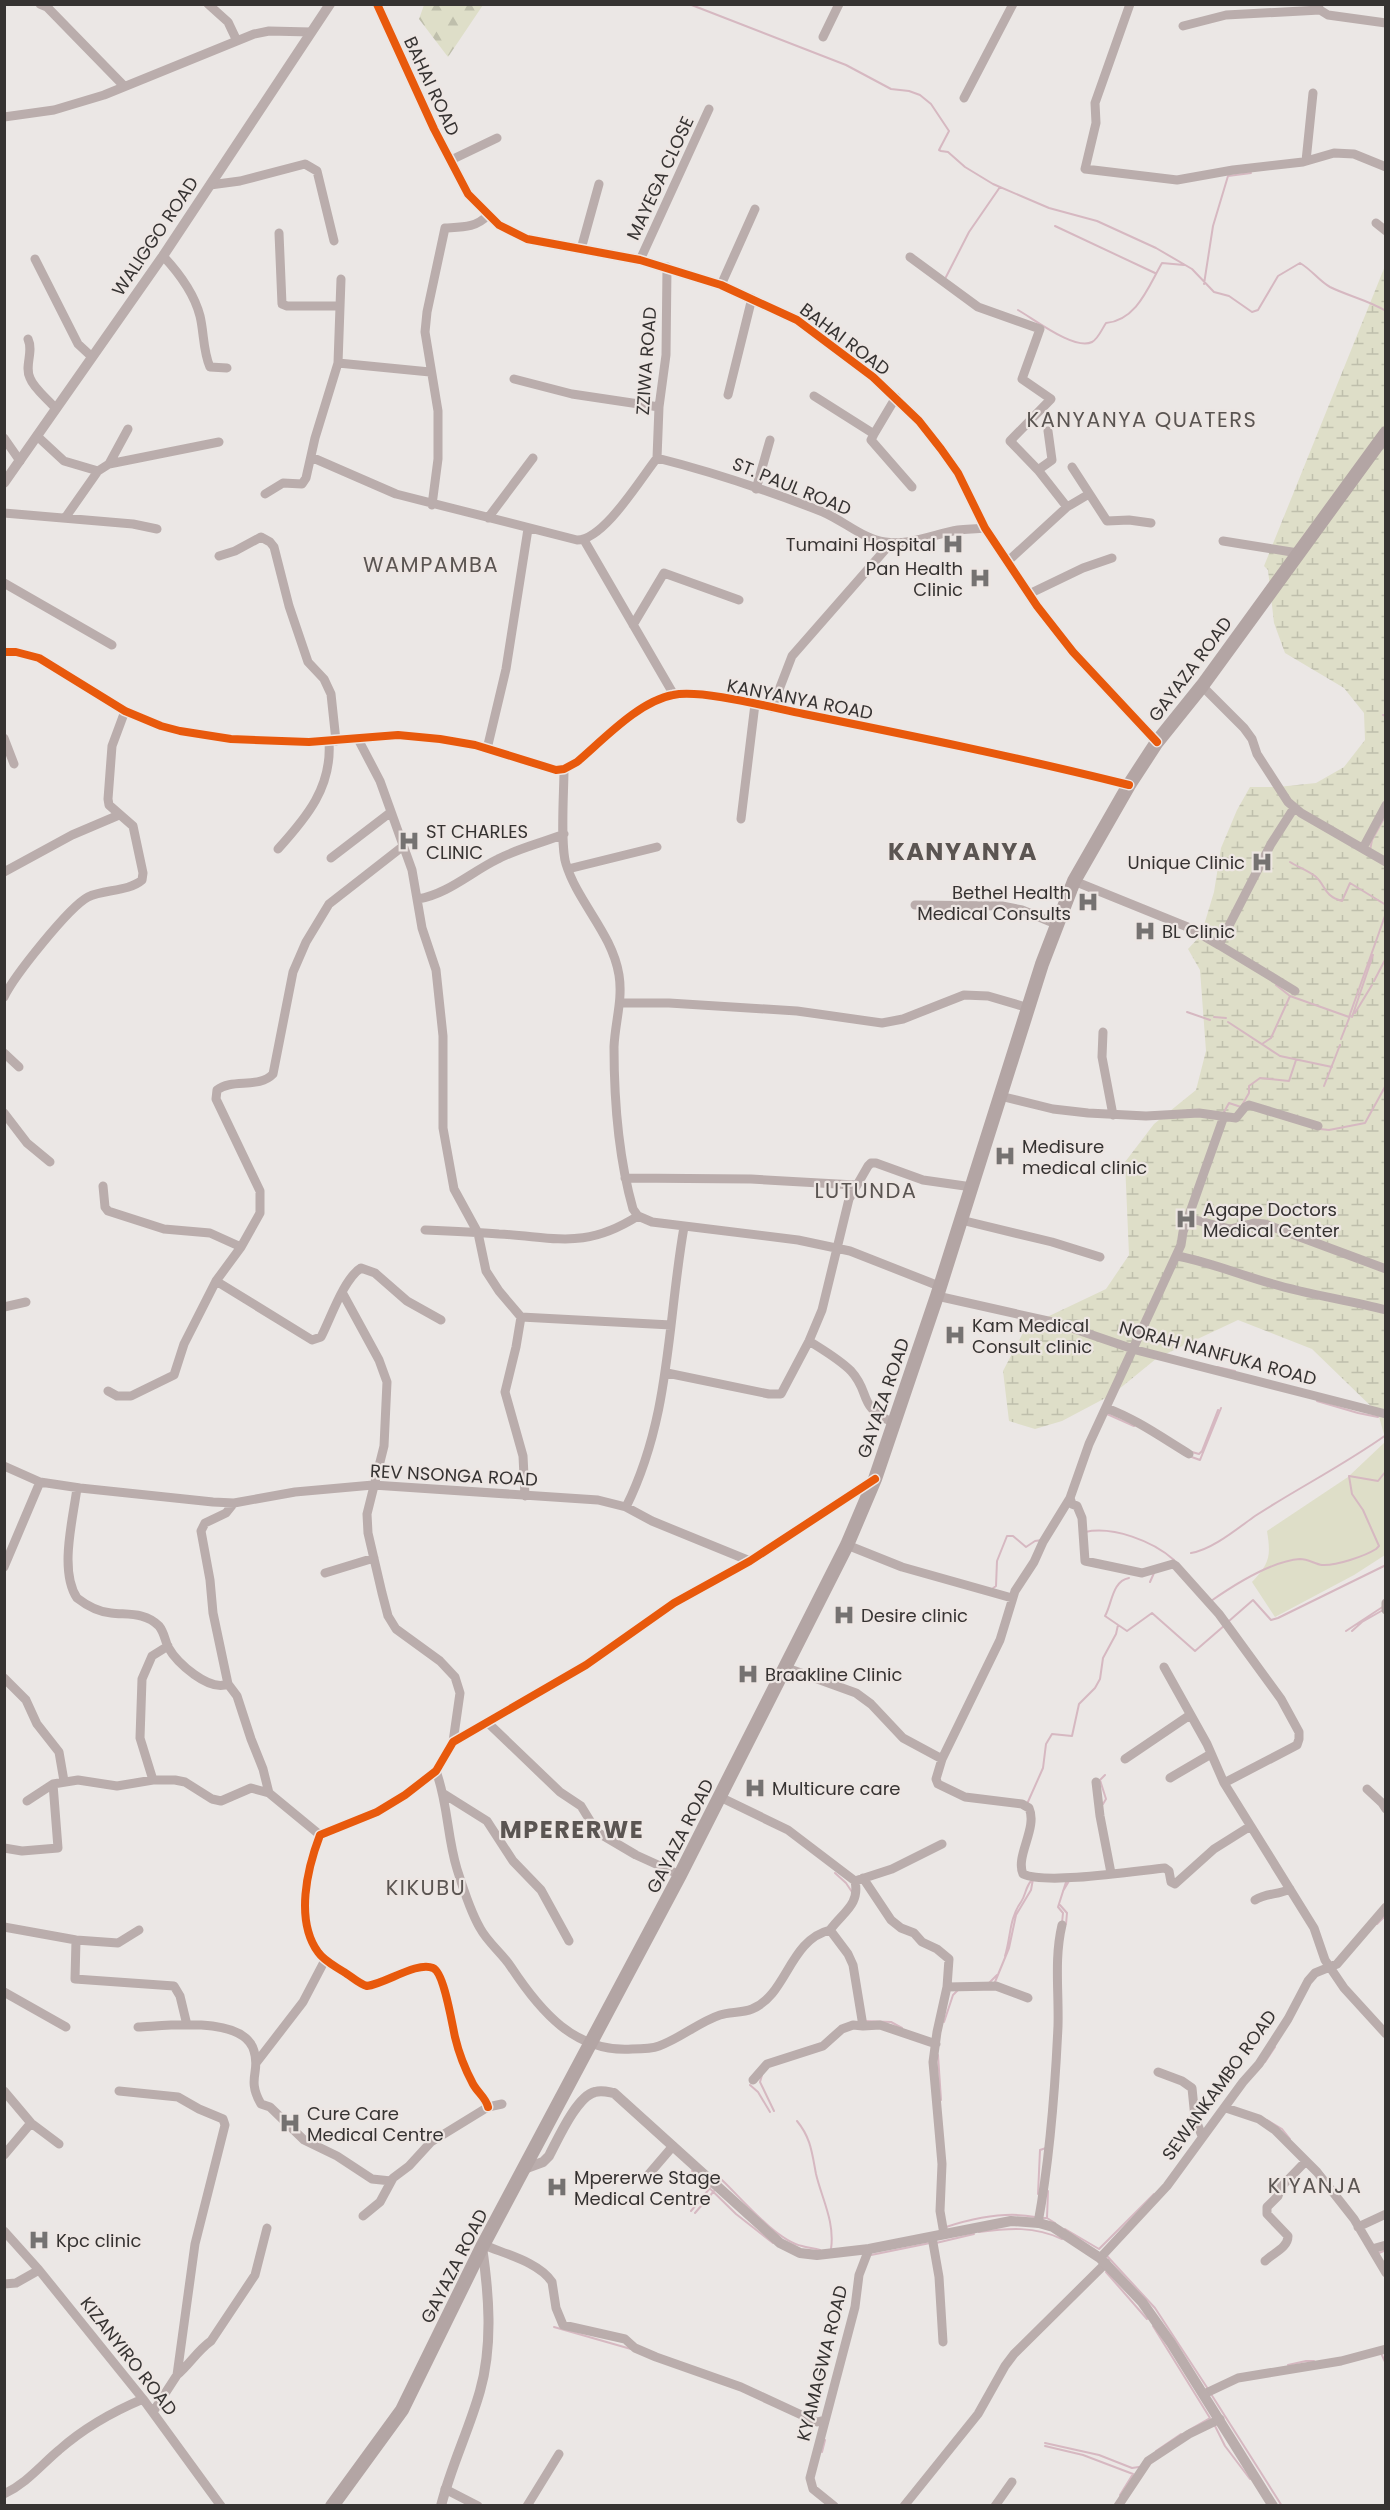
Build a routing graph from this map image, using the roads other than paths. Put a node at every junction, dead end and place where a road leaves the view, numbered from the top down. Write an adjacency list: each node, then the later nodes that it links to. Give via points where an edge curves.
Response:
1 (40, 4): 14 (street)
2 (208, 4): 13 (street, via 228,22)
3 (330, 4): 11 (street, WALIGGO ROAD)
4 (377, 4): 20 (street, BAHAI ROAD)
5 (839, 4): 12 (street)
6 (1014, 4): 16 (street)
7 (1130, 4): 21 (street, via 1095,103 1096,123 1085,169 1177,180)
8 (1319, 8): 9 (street, via 1345,19); 10 (street, via 1226,15)
9 (1386, 23)
10 (1183, 26)
11 (311, 32): 13 (street, via 269,31); 24 (street, WALIGGO ROAD)
12 (823, 37)
13 (237, 41): 14 (street)
14 (124, 86): 18 (street, via 54,110)
15 (1313, 93): 21 (street)
16 (964, 98)
17 (709, 109): 35 (street, MAYEGA CLOSE)
18 (4, 117)
19 (497, 138): 20 (street)
20 (451, 160): 26 (street, BAHAI ROAD, via 468,194)
21 (1306, 161): 22 (street, via 1334,153 1354,153)
22 (1386, 167)
23 (599, 184): 31 (street)
24 (210, 185): 30 (street, via 305,164 312,166 317,171); 32 (street, WALIGGO ROAD)
25 (755, 209): 38 (street)
26 (488, 215): 31 (street, BAHAI ROAD, via 527,239); 45 (street, via 473,226 445,228 426,322)
27 (1376, 223): 28 (street)
28 (1386, 231)
29 (279, 232): 40 (street, via 282,304)
30 (334, 241)
31 (581, 249): 35 (street, BAHAI ROAD)
32 (163, 256): 42 (street, WALIGGO ROAD); 44 (street, via 177,271 200,315 210,367)
33 (910, 257): 66 (street, via 978,307 1041,329 1022,379 1051,399 1010,441)
34 (35, 259): 42 (street, via 78,344)
35 (640, 260): 36 (street, BAHAI ROAD)
36 (667, 267): 38 (street, BAHAI ROAD); 50 (street, ZZIWA ROAD, via 666,355)
37 (341, 279): 40 (street)
38 (721, 285): 39 (street, BAHAI ROAD)
39 (752, 298): 47 (street); 49 (street, BAHAI ROAD, via 797,320)
40 (340, 306): 43 (street)
41 (28, 339): 51 (street, via 30,379)
42 (92, 357): 51 (street, WALIGGO ROAD)
43 (338, 363): 45 (street); 60 (street)
44 (226, 368)
45 (430, 372): 73 (street, via 438,411 439,446)
46 (514, 380): 50 (street, via 572,394)
47 (728, 395)
48 (814, 396): 54 (street)
49 (896, 397): 54 (street); 79 (street, BAHAI ROAD, via 958,473)
50 (659, 407): 62 (street, ZZIWA ROAD)
51 (56, 409): 55 (street, WALIGGO ROAD)
52 (128, 429): 64 (street)
53 (1048, 431): 66 (street, via 1052,460)
54 (874, 434): 69 (street, via 871,440)
55 (37, 436): 63 (street, WALIGGO ROAD); 67 (street, via 64,461)
56 (1384, 437): 85 (main road, GAYAZA ROAD)
57 (4, 438): 63 (street)
58 (770, 440): 70 (street)
59 (219, 442): 64 (street)
60 (311, 457): 71 (street, via 304,482 283,483); 73 (street, via 396,494)
61 (532, 458): 77 (street)
62 (657, 458): 70 (street, ST. PAUL ROAD); 82 (street, via 612,516)
63 (20, 461): 68 (street, WALIGGO ROAD)
64 (109, 464): 67 (street)
65 (1072, 467): 72 (street)
66 (1038, 470): 74 (street)
67 (98, 471): 76 (street)
68 (4, 483)
69 (912, 487)
70 (756, 489): 84 (street, ST. PAUL ROAD, via 827,514 876,540)
71 (265, 494)
72 (1089, 494): 74 (street); 78 (street, via 1107,521)
73 (432, 505): 77 (street)
74 (1067, 507): 88 (street)
75 (4, 513): 76 (street)
76 (65, 518): 80 (street)
77 (488, 518): 81 (street)
78 (1151, 524)
79 (985, 528): 84 (street); 88 (street, BAHAI ROAD)
80 (157, 529)
81 (528, 529): 82 (street); 104 (street, via 506,669)
82 (584, 540): 92 (street)
83 (1223, 541): 85 (street)
84 (891, 543): 98 (street, via 792,656)
85 (1298, 554): 95 (main road, GAYAZA ROAD)
86 (219, 556): 102 (street, via 261,537 274,547 308,662 332,694)
87 (1112, 558): 90 (street)
88 (1007, 562): 90 (street, BAHAI ROAD)
89 (4, 583): 93 (street)
90 (1029, 594): 103 (street, BAHAI ROAD, via 1073,652)
91 (739, 600): 92 (street, via 664,573)
92 (633, 626): 96 (street)
93 (112, 645)
94 (4, 652): 99 (street, via 27,654 50,664)
95 (1202, 686): 103 (main road, GAYAZA ROAD); 109 (street, via 1244,728)
96 (674, 695): 97 (street, KANYANYA ROAD, via 693,694); 106 (street, KANYANYA ROAD, via 651,703)
97 (755, 704): 98 (street, KANYANYA ROAD); 112 (street)
98 (772, 708): 107 (street, KANYANYA ROAD, via 1011,756)
99 (125, 711): 102 (street, via 161,726 198,735); 111 (street, via 112,746 108,791 109,805)
100 (4, 738): 105 (street)
101 (358, 739): 102 (street); 104 (street, via 416,736); 110 (street)
102 (332, 741): 117 (street, via 318,797 302,824)
103 (1157, 742): 107 (main road, GAYAZA ROAD)
104 (487, 749): 106 (street, via 548,769)
105 (14, 764)
106 (564, 769): 113 (street)
107 (1129, 785): 122 (main road, GAYAZA ROAD)
108 (1386, 805): 116 (street)
109 (1294, 808): 116 (street); 126 (street)
110 (391, 812): 114 (street); 118 (street)
111 (119, 815): 121 (street); 128 (street, via 133,826 142,880 94,895 76,906 23,965)
112 (741, 819)
113 (564, 834): 120 (street); 123 (street, via 513,851 439,894)
114 (402, 847): 123 (street); 150 (street, via 329,904 306,942 293,972 273,1074 261,1081 217,1090 216,1099 260,1191 260,1213)
115 (657, 847): 120 (street)
116 (1363, 848): 119 (street)
117 (278, 849)
118 (331, 858)
119 (1386, 862)
120 (568, 869): 129 (street, via 614,957)
121 (4, 872)
122 (1074, 881): 125 (main road, GAYAZA ROAD); 126 (street, via 1190,927)
123 (418, 899): 149 (street, via 440,994 443,1128 449,1170 454,1189)
124 (915, 905): 125 (street, via 1002,906)
125 (1056, 924): 130 (main road, GAYAZA ROAD)
126 (1219, 945): 127 (street)
127 (1295, 991)
128 (4, 997)
129 (621, 1003): 130 (street, via 797,1011 882,1023 964,995 988,996); 140 (street, via 614,1044 617,1129)
130 (1029, 1008): 134 (main road, GAYAZA ROAD)
131 (1103, 1032): 136 (street, via 1102,1057)
132 (4, 1053): 133 (street)
133 (19, 1067)
134 (1000, 1096): 136 (street, via 1053,1109); 143 (main road, GAYAZA ROAD)
135 (4, 1113): 139 (street, via 27,1143)
136 (1113, 1115): 137 (street)
137 (1224, 1116): 138 (street, via 1236,1118 1249,1105); 145 (street)
138 (1317, 1126)
139 (50, 1162)
140 (625, 1178): 141 (street); 144 (street)
141 (855, 1185): 143 (street, via 868,1166 876,1163 923,1180); 151 (street)
142 (103, 1186): 150 (street, via 108,1211 164,1229 210,1233)
143 (972, 1187): 146 (main road, GAYAZA ROAD)
144 (638, 1216): 147 (street, NORAH NANFUKA ROAD); 149 (street, via 611,1232 592,1237 551,1240)
145 (1188, 1218): 152 (street); 154 (street, via 1230,1229 1265,1224)
146 (961, 1220): 153 (street); 156 (main road, GAYAZA ROAD)
147 (684, 1227): 151 (street, NORAH NANFUKA ROAD); 163 (street)
148 (425, 1230): 149 (street)
149 (478, 1233): 161 (street, via 486,1271)
150 (241, 1247): 155 (street)
151 (836, 1248): 156 (street, NORAH NANFUKA ROAD); 164 (street, via 828,1289)
152 (1177, 1256): 160 (street, via 1306,1293); 165 (street)
153 (1100, 1257)
154 (1386, 1269)
155 (216, 1281): 157 (street, via 312,1340 321,1337); 167 (street, via 184,1344 174,1375 131,1396)
156 (938, 1291): 165 (street, NORAH NANFUKA ROAD, via 1057,1323); 170 (main road, GAYAZA ROAD)
157 (344, 1294): 162 (street, via 361,1268); 175 (street, via 387,1382 386,1435)
158 (26, 1302): 159 (street)
159 (4, 1307)
160 (1386, 1310)
161 (520, 1317): 163 (street); 177 (street, via 505,1386 523,1456)
162 (441, 1320)
163 (671, 1325): 166 (street)
164 (809, 1341): 166 (street, via 784,1390 776,1395); 170 (street, via 852,1372 874,1412)
165 (1133, 1349): 168 (street); 169 (street, NORAH NANFUKA ROAD)
166 (667, 1373): 180 (street, via 649,1451)
167 (108, 1391)
168 (1106, 1408): 171 (street, via 1132,1417); 178 (street)
169 (1386, 1414)
170 (894, 1423): 173 (main road, GAYAZA ROAD)
171 (1189, 1454)
172 (4, 1466): 174 (street, REV NSONGA ROAD)
173 (875, 1479): 181 (main road, GAYAZA ROAD); 183 (street)
174 (40, 1482): 176 (street, REV NSONGA ROAD); 184 (street)
175 (373, 1485): 177 (street, REV NSONGA ROAD); 179 (street, REV NSONGA ROAD, via 295,1492); 182 (street, via 366,1522)
176 (77, 1488): 179 (street, REV NSONGA ROAD); 189 (street, via 68,1564 74,1595 108,1613 148,1618 162,1629)
177 (525, 1496): 180 (street, REV NSONGA ROAD, via 598,1500)
178 (1070, 1498): 186 (street); 205 (street, via 1081,1514 1084,1561 1142,1573 1176,1566 1228,1625 1292,1716 1299,1736 1297,1744)
179 (234, 1503): 193 (street, via 226,1513 205,1523 201,1531)
180 (626, 1507): 183 (street, REV NSONGA ROAD)
181 (847, 1545): 186 (street, via 902,1567); 191 (main road, GAYAZA ROAD)
182 (374, 1558): 185 (street); 196 (street, via 391,1623 448,1668 459,1685)
183 (750, 1562): 195 (street, via 674,1603 586,1665)
184 (4, 1567)
185 (325, 1573)
186 (1012, 1598): 198 (street, via 1000,1641)
187 (1386, 1603): 188 (street)
188 (1386, 1610)
189 (168, 1646): 193 (street, via 198,1677 214,1686); 202 (street, via 152,1656 142,1679 140,1738)
190 (1164, 1667): 194 (street)
191 (787, 1668): 198 (street, via 856,1693 903,1738); 210 (main road, GAYAZA ROAD)
192 (4, 1678): 203 (street, via 26,1700 37,1724 59,1752)
193 (228, 1684): 208 (street, via 237,1696)
194 (1190, 1715): 197 (street); 199 (street)
195 (487, 1722): 196 (street); 218 (street, via 560,1792 581,1806 597,1832)
196 (453, 1742): 200 (street)
197 (1211, 1755): 201 (street); 205 (street)
198 (942, 1759): 217 (street, via 938,1784 965,1797 1022,1804 1030,1810 1023,1874 1054,1878)
199 (1125, 1759)
200 (436, 1772): 209 (street); 214 (street, via 377,1812)
201 (1170, 1778)
202 (153, 1780): 203 (street, via 117,1786); 208 (street, via 185,1782 221,1801 251,1788)
203 (64, 1781): 206 (street)
204 (1096, 1782): 217 (street)
205 (1224, 1783): 213 (street)
206 (53, 1784): 211 (street); 216 (street, via 58,1848)
207 (1367, 1789): 212 (street)
208 (269, 1792): 214 (street)
209 (444, 1794): 228 (street, via 487,1821 513,1862 541,1890); 239 (street, via 450,1843 479,1927 542,2011)
210 (720, 1797): 218 (main road, GAYAZA ROAD); 219 (street, via 788,1830 823,1859)
211 (27, 1801)
212 (1386, 1809)
213 (1249, 1827): 217 (street, via 1214,1849 1175,1884 1165,1868); 220 (street)
214 (320, 1835): 229 (street, via 311,1858 305,1904 311,1938)
215 (942, 1844): 219 (street, via 892,1869)
216 (4, 1848)
217 (1111, 1873)
218 (680, 1875): 239 (main road, GAYAZA ROAD)
219 (859, 1879): 226 (street, via 855,1901); 231 (street, via 891,1920 949,1959)
220 (1290, 1888): 221 (street); 230 (street, via 1314,1928)
221 (1255, 1900)
222 (1386, 1907): 230 (street, SEWANKAMBO ROAD, via 1343,1958)
223 (1062, 1925): 260 (street, via 1049,2163)
224 (4, 1927): 227 (street)
225 (139, 1930): 227 (street, via 118,1943)
226 (830, 1930): 235 (street, via 853,1965); 239 (street, via 807,1940 770,1994 752,2009 720,2015 657,2046 625,2050)
227 (76, 1940): 234 (street, via 75,1979 174,1986)
228 (569, 1941)
229 (325, 1960): 241 (street, via 303,2002); 247 (street, via 367,1986 422,1966 434,1968 439,1973 459,2055)
230 (1329, 1966): 238 (street); 248 (street, SEWANKAMBO ROAD, via 1308,1981 1271,2048)
231 (947, 1987): 233 (street, via 996,1986); 240 (street)
232 (4, 1992): 236 (street)
233 (1028, 1998)
234 (186, 2025): 237 (street); 241 (street, via 231,2029 252,2045)
235 (862, 2026): 240 (street, via 880,2025); 243 (street, via 842,2029 823,2046 767,2064)
236 (66, 2027)
237 (138, 2027)
238 (1386, 2034)
239 (591, 2044): 255 (main road, GAYAZA ROAD)
240 (936, 2044): 264 (street, via 933,2062)
241 (255, 2063): 257 (street, via 253,2091 261,2104 270,2107 304,2140 372,2179)
242 (1158, 2072): 250 (street, via 1192,2088 1195,2118)
243 (753, 2080)
244 (4, 2091): 249 (street)
245 (119, 2091): 278 (street, via 184,2098 223,2119 225,2125 195,2244)
246 (502, 2104): 247 (street)
247 (488, 2107): 257 (street, via 431,2142)
248 (1226, 2108): 250 (street, SEWANKAMBO ROAD); 254 (street, via 1259,2119 1275,2130)
249 (31, 2123): 251 (street); 253 (street)
250 (1202, 2136): 270 (street, SEWANKAMBO ROAD, via 1167,2186)
251 (59, 2144)
252 (673, 2146): 255 (street, via 614,2093 593,2092 580,2103 549,2156); 256 (street); 268 (street, via 780,2243 800,2253 818,2255)
253 (4, 2155)
254 (1305, 2163): 261 (street, via 1332,2190); 271 (street, via 1267,2207 1288,2241)
255 (524, 2169): 267 (main road, GAYAZA ROAD)
256 (650, 2174)
257 (391, 2181): 259 (street, via 380,2202)
258 (1386, 2214): 261 (street)
259 (363, 2216)
260 (1038, 2223): 264 (street, via 1011,2221); 270 (street, via 1053,2227)
261 (1359, 2227): 269 (street)
262 (267, 2228): 278 (street, via 255,2276 211,2341)
263 (4, 2230): 272 (street, KIZANYIRO ROAD)
264 (944, 2234): 265 (street)
265 (932, 2237): 268 (street); 275 (street)
266 (1386, 2245): 269 (street)
267 (483, 2246): 283 (street, via 535,2267 549,2278 563,2325 625,2339 635,2348 681,2368 741,2387 817,2422); 286 (street, via 488,2296 486,2358 480,2390); 289 (main road, GAYAZA ROAD, via 402,2410)
268 (869, 2249): 283 (street, KYAMAGWA ROAD)
269 (1372, 2249): 273 (street)
270 (1103, 2260): 279 (street, via 1142,2302); 294 (street, SEWANKAMBO ROAD, via 1014,2354 978,2414)
271 (1265, 2261)
272 (39, 2270): 274 (street, via 16,2283); 280 (street, KIZANYIRO ROAD)
273 (1386, 2273)
274 (4, 2284)
275 (943, 2342)
276 (1384, 2349): 277 (street); 279 (street, via 1341,2361 1238,2378)
277 (1386, 2360)
278 (177, 2375): 281 (street)
279 (1204, 2394): 282 (street)
280 (143, 2399): 281 (street, KIZANYIRO ROAD); 287 (street, via 94,2423 28,2480)
281 (153, 2412): 288 (street, KIZANYIRO ROAD)
282 (1220, 2419): 296 (street, via 1148,2461); 297 (street)
283 (825, 2420): 293 (street, KYAMAGWA ROAD, via 810,2485)
284 (559, 2454): 292 (street)
285 (1012, 2482): 295 (street)
286 (445, 2489): 290 (street); 291 (street)
287 (4, 2494)
288 (221, 2505)
289 (332, 2505)
290 (441, 2505)
291 (478, 2505)
292 (527, 2505)
293 (834, 2505)
294 (904, 2505)
295 (995, 2505)
296 (1118, 2505)
297 (1273, 2505)

